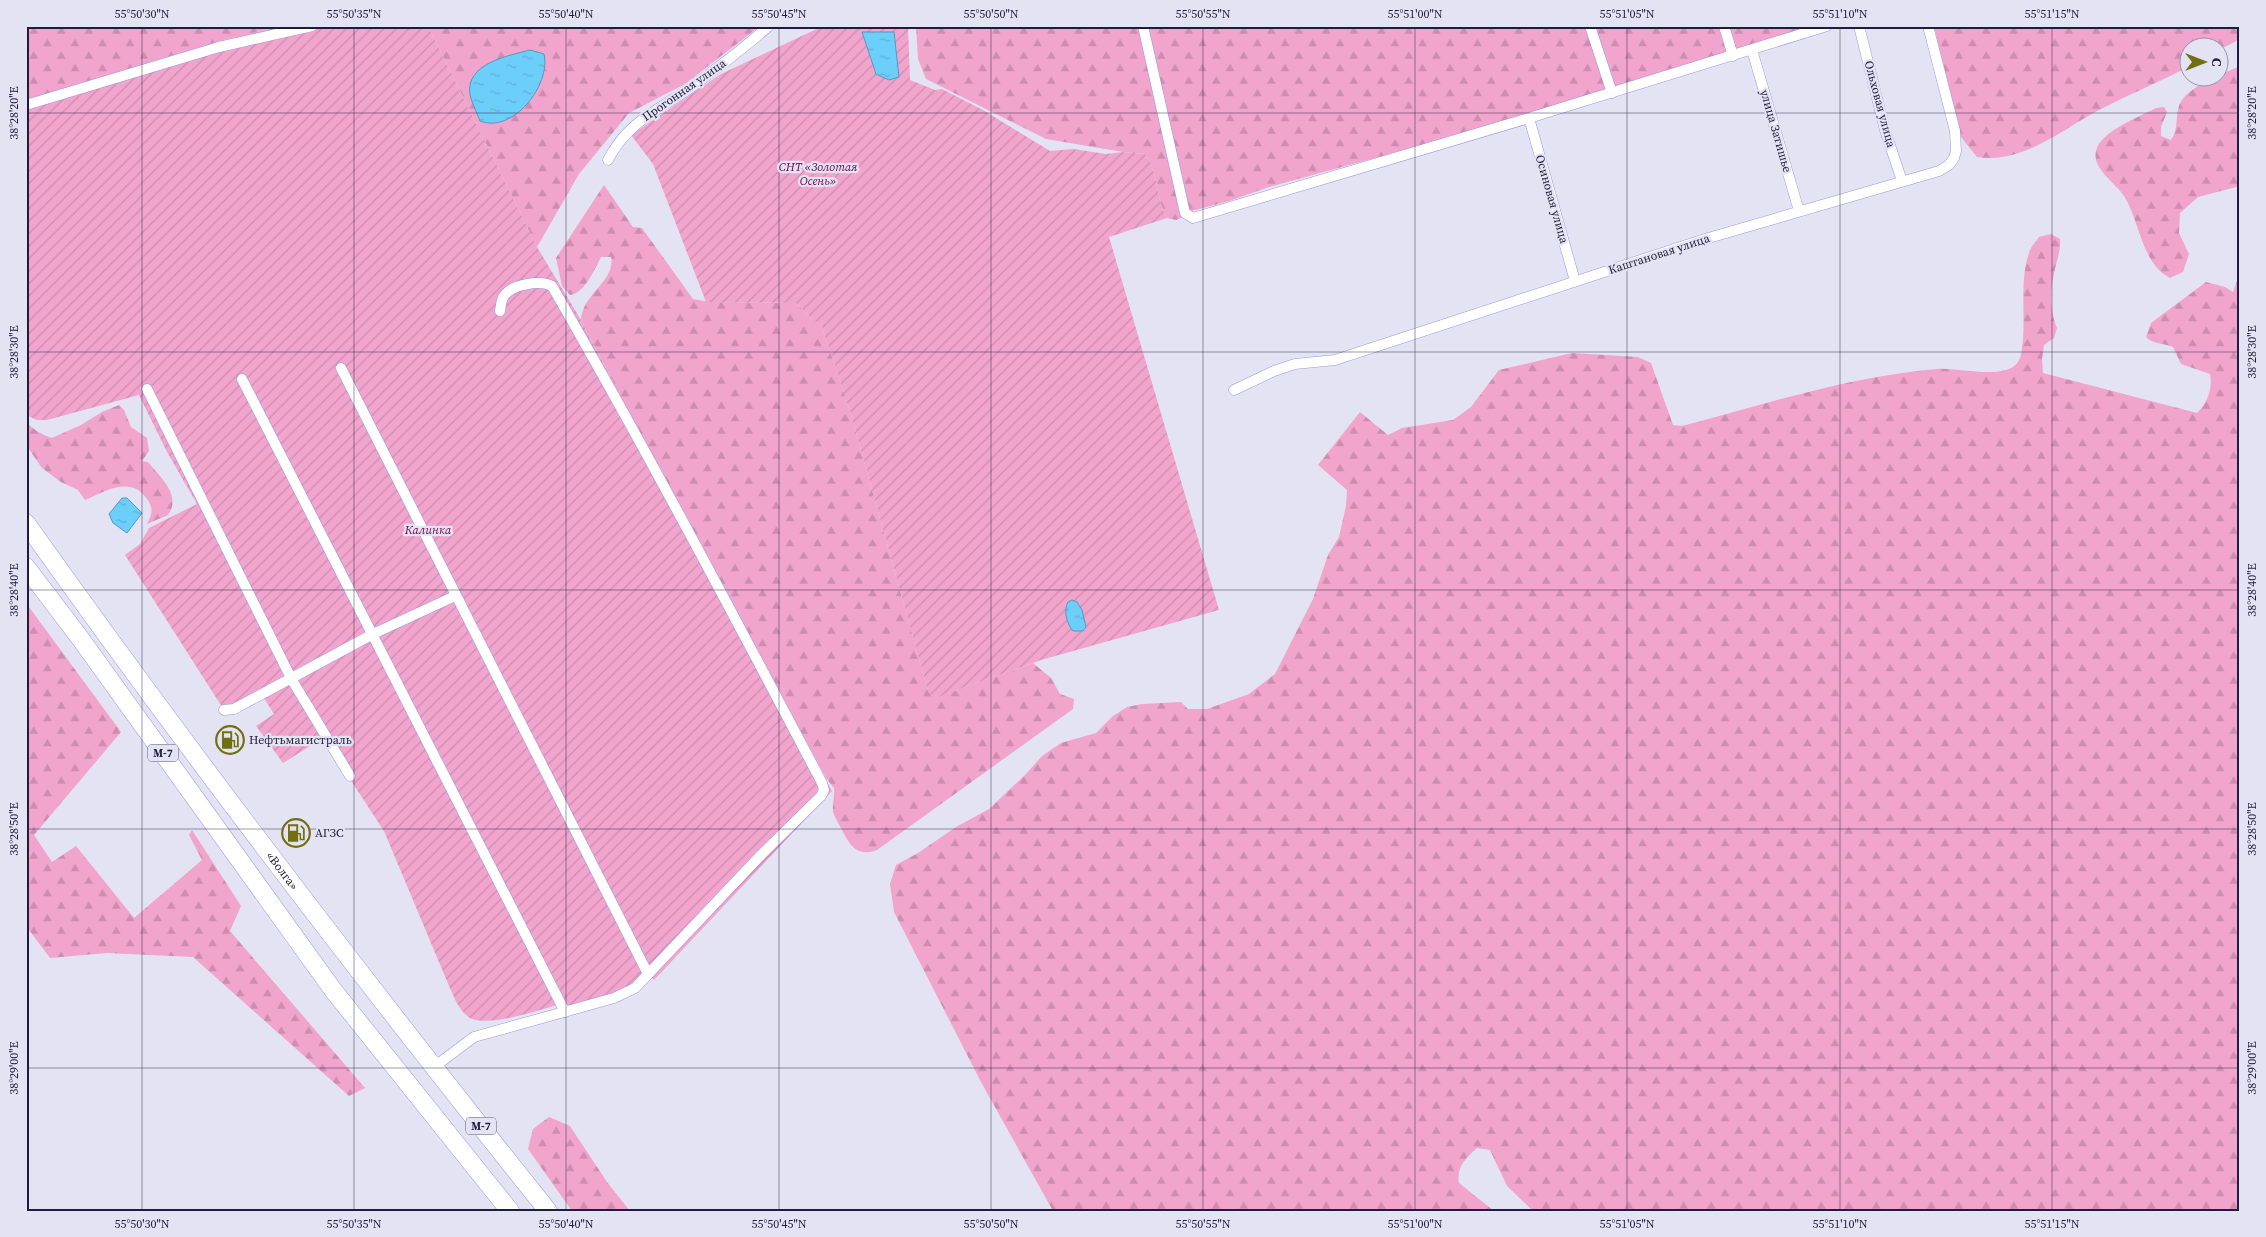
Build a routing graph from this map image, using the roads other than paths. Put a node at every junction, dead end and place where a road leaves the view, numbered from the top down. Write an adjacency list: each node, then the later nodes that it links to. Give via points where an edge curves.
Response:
1 (312, 26): 12 (street, via 219,47)
2 (769, 26): 14 (street, Прогонная улица, via 693,86 634,125 621,138)
3 (1143, 26): 13 (street, via 1185,213 1193,218)
4 (1590, 26): 11 (street)
5 (1724, 26): 10 (street)
6 (1827, 26): 9 (street)
7 (1859, 26): 15 (street, Ольховая улица, via 1885,130)
8 (1928, 26): 15 (street, Каштановая улица, via 1955,131 1956,151 1949,165)
9 (1752, 50): 10 (street); 16 (street, улица Затишье)
10 (1733, 56): 11 (street)
11 (1612, 93): 13 (street)
12 (26, 105)
13 (1529, 118): 17 (street, Осиновая улица)
14 (608, 160)
15 (1902, 181): 16 (street, Каштановая улица)
16 (1799, 211): 17 (street, Каштановая улица)
17 (1576, 281): 22 (street, Каштановая улица, via 1335,360 1295,364)
18 (500, 311): 30 (street, via 504,295 510,291 534,282 552,286 674,504 824,790)
19 (341, 368): 25 (street)
20 (242, 379): 26 (street)
21 (147, 389): 27 (street)
22 (1234, 390)
23 (26, 524): 32 (highway, «Волга» / М-7, via 308,907)
24 (26, 567): 33 (highway, М-7, via 333,990)
25 (455, 596): 26 (street); 30 (street)
26 (373, 634): 27 (street); 31 (street)
27 (292, 680): 28 (street, via 234,709); 29 (street)
28 (224, 710)
29 (350, 776)
30 (648, 974): 31 (street, via 635,988 614,998)
31 (566, 1012): 32 (street, via 474,1037)
32 (434, 1067): 34 (highway, «Волга» / М-7)
33 (510, 1211)
34 (548, 1211)

